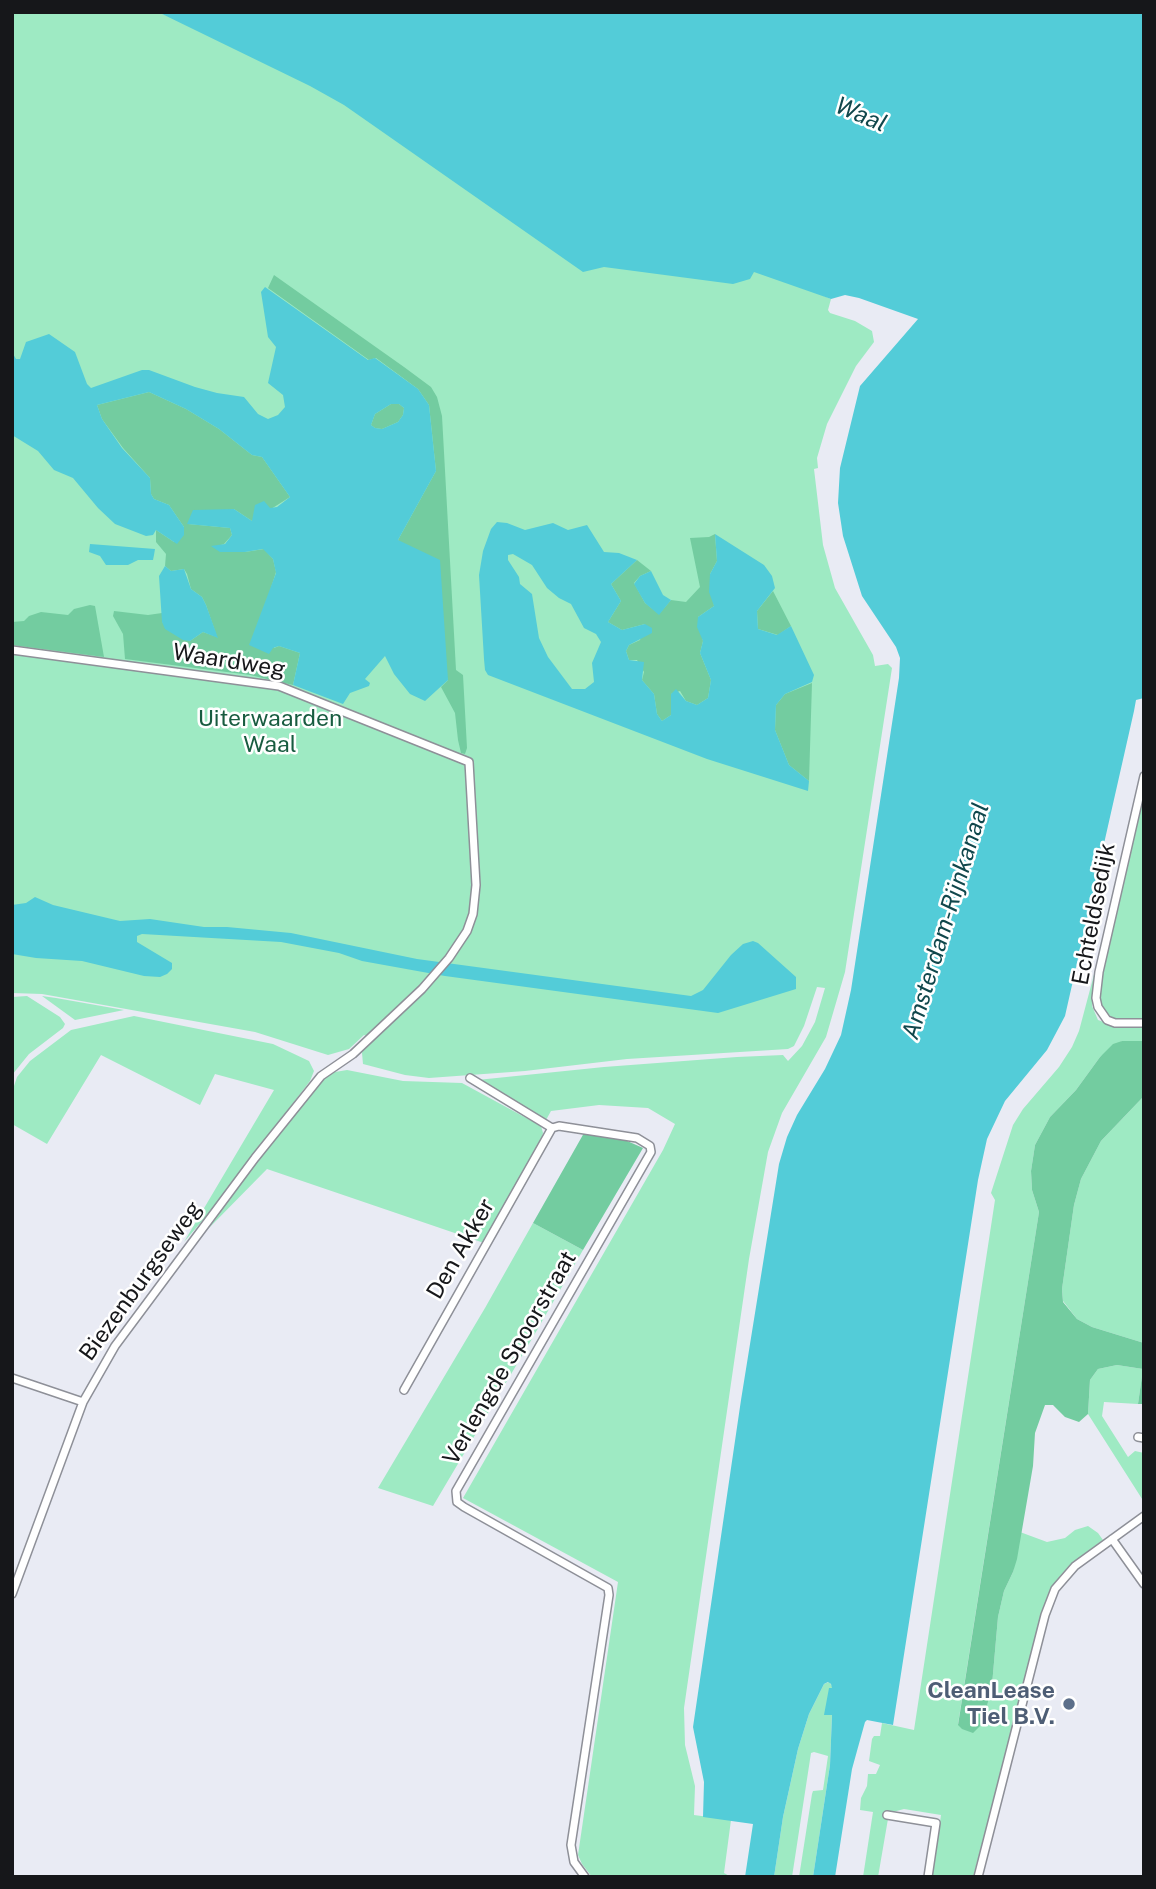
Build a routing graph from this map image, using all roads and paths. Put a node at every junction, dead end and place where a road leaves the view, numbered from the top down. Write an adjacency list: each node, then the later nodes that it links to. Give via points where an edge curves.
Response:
1 (12, 650): 2 (street, Waardweg, via 279,686)
2 (469, 762): 9 (street, Biezenburgseweg, via 476,884 467,931 431,979 353,1054 321,1076 115,1346)
3 (1144, 776): 4 (street, Echteldsedijk, via 1096,998 1107,1020)
4 (1144, 1023)
5 (470, 1078): 6 (street)
6 (552, 1128): 8 (street, Den Akker); 15 (street, Verlengde Spoorstraat, via 637,1138 650,1146 650,1157 456,1491 457,1502 464,1507 608,1588 571,1846 574,1862)
7 (12, 1378): 9 (street)
8 (404, 1390)
9 (83, 1402): 13 (street, Biezenburgseweg)
10 (1144, 1516): 11 (street)
11 (1112, 1539): 12 (street); 17 (street, via 1068,1573 1052,1596)
12 (1144, 1584)
13 (12, 1594)
14 (887, 1815): 16 (street, via 936,1822)
15 (585, 1877)
16 (928, 1877)
17 (978, 1877)

